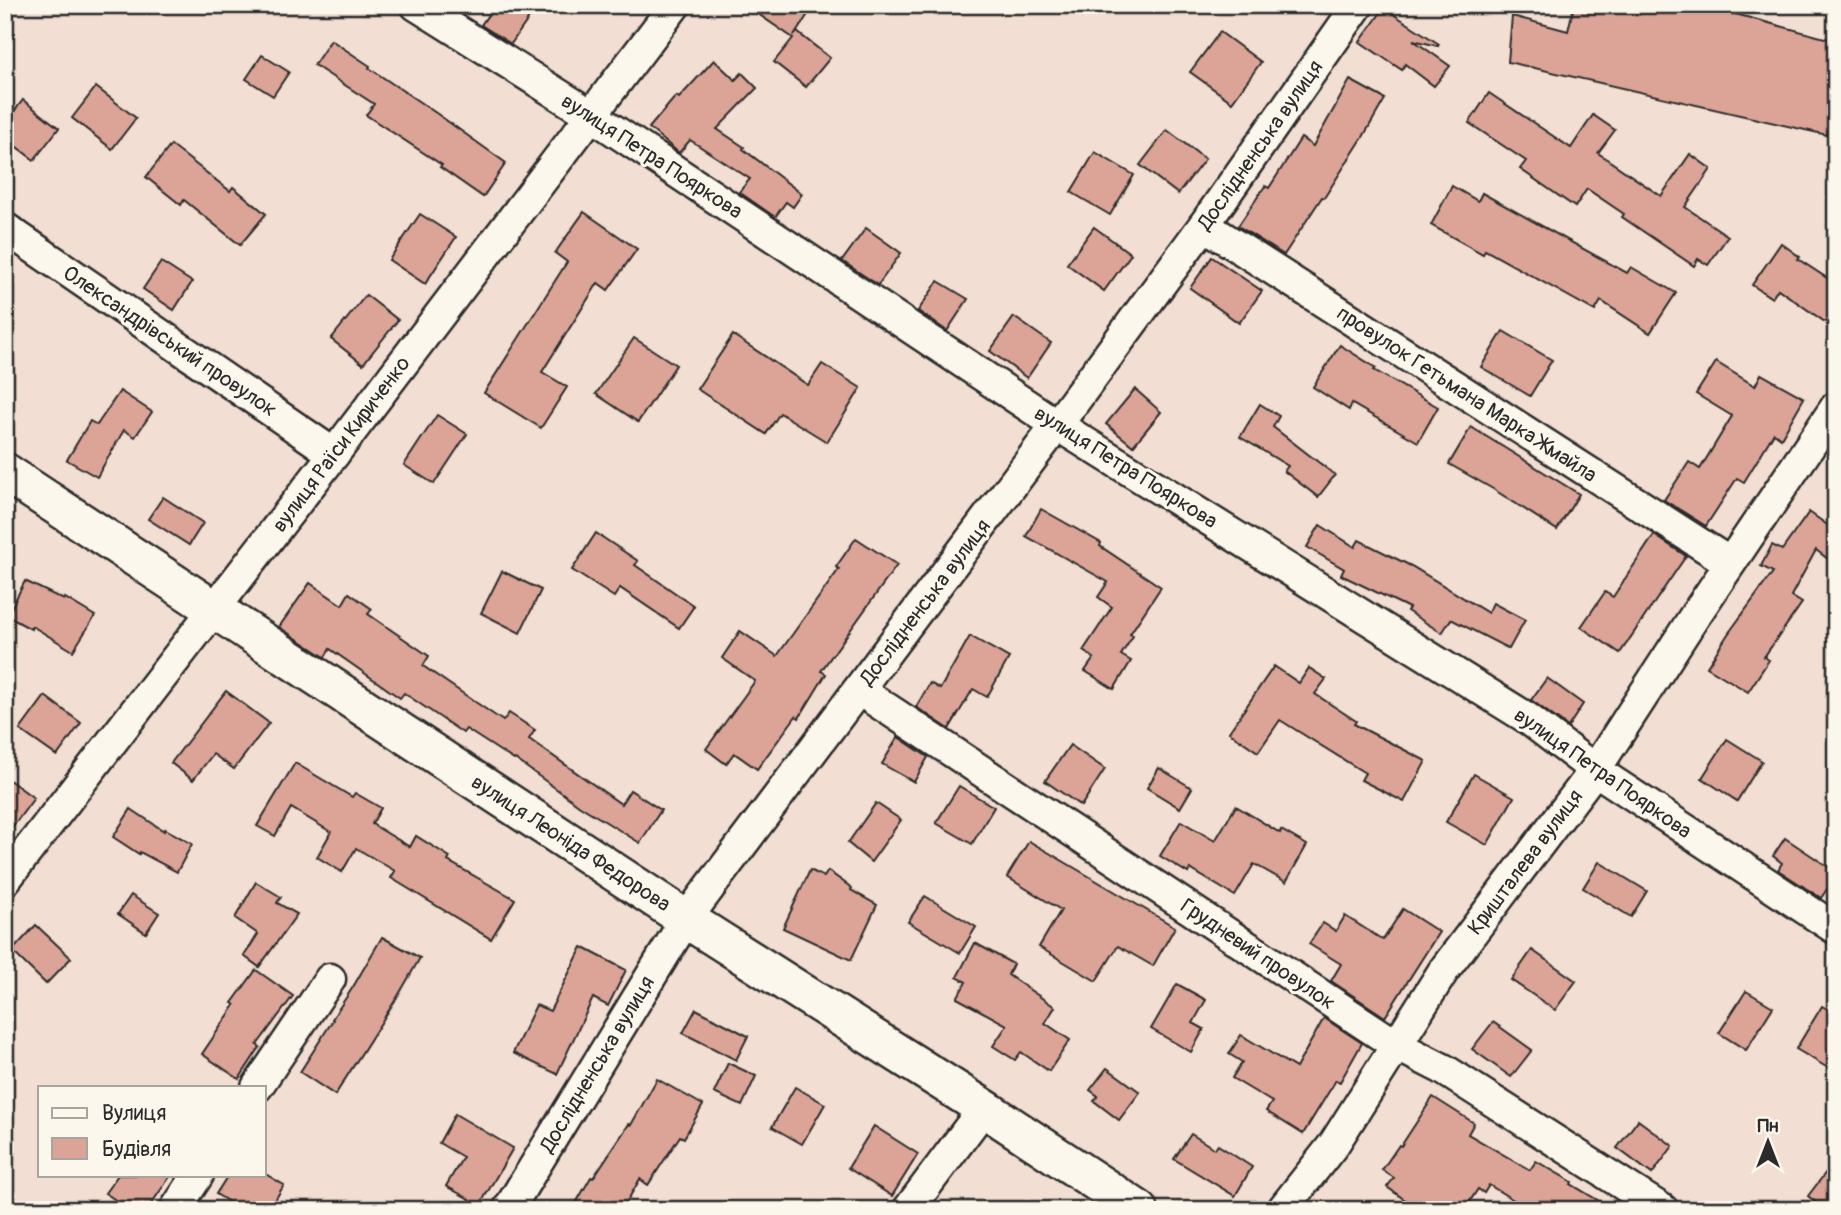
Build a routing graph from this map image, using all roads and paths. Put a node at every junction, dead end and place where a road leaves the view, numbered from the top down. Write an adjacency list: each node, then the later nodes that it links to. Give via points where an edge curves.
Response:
1 (416, 5): 4 (street, вулиця Петра Пояркова)
2 (675, 5): 4 (street, вулиця Раїси Кириченко)
3 (1358, 5): 5 (street, Дослідненська вулиця)
4 (591, 115): 8 (street, вулиця Петра Пояркова); 9 (street, вулиця Раїси Кириченко)
5 (1204, 225): 8 (street, Дослідненська вулиця); 11 (street, провулок Гетьмана Марка Жмайла)
6 (5, 228): 9 (street, Олександрівський провулок)
7 (1836, 407): 11 (street, Кришталева вулиця)
8 (1057, 425): 13 (street, Дослідненська вулиця); 14 (street, вулиця Петра Пояркова, via 1527,718)
9 (334, 454): 12 (street, вулиця Раїси Кириченко)
10 (5, 472): 12 (street, вулиця Леоніда Федорова)
11 (1730, 563): 14 (street, Кришталева вулиця)
12 (215, 609): 15 (street, вулиця Раїси Кириченко); 16 (street, вулиця Леоніда Федорова)
13 (859, 690): 16 (street, Дослідненська вулиця); 19 (street, Грудневий провулок)
14 (1595, 770): 17 (street, вулиця Петра Пояркова); 19 (street, Кришталева вулиця, via 1444,970)
15 (5, 880)
16 (686, 919): 21 (street, вулиця Леоніда Федорова); 24 (street, Дослідненська вулиця)
17 (1833, 921)
18 (330, 979): 20 (street)
19 (1396, 1045): 27 (street, Кришталева вулиця, via 1334,1144); 28 (street, Грудневий провулок, via 1443,1069)
20 (258, 1086)
21 (984, 1108): 25 (street); 26 (street, вулиця Леоніда Федорова)
22 (197, 1176): 23 (street)
23 (175, 1210)
24 (508, 1210)
25 (908, 1210)
26 (1139, 1210)
27 (1283, 1210)
28 (1663, 1210)

